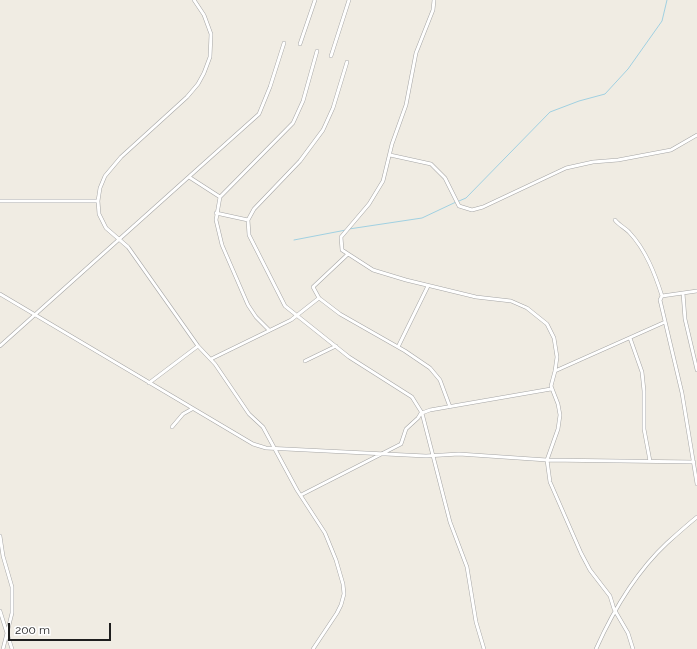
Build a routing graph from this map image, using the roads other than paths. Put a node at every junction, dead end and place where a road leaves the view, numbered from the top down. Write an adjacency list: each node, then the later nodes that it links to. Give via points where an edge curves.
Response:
1 (194, 0): 15 (street, via 204,15 211,34 210,57 204,73 187,97 121,157 105,176)
2 (315, 0): 6 (street)
3 (349, 0): 8 (street)
4 (434, 0): 11 (street, via 433,10 416,53 406,105)
5 (284, 43): 12 (street, via 259,114)
6 (300, 44)
7 (317, 51): 13 (street, via 303,101 293,123)
8 (331, 56)
9 (347, 62): 17 (street, via 333,108 322,130 300,161 258,203)
10 (697, 135): 11 (street, via 671,150 566,168 472,210 459,206 445,178 431,164)
11 (390, 155): 20 (street, via 383,181 376,194 341,237 342,250)
12 (189, 177): 13 (street); 19 (street)
13 (220, 197): 16 (street)
14 (0, 201): 15 (street)
15 (98, 201): 19 (street, via 102,222)
16 (216, 213): 17 (street); 30 (street, via 219,233 237,281 256,317)
17 (248, 220): 28 (street, via 249,235 281,300)
18 (615, 220): 25 (street, via 629,232 645,254)
19 (120, 240): 27 (street); 33 (street, via 128,247)
20 (347, 255): 21 (street, via 373,270); 26 (street, via 313,287)
21 (428, 286): 35 (street); 39 (street, via 476,297 511,301 527,308 547,324 554,338 557,357)
22 (697, 291): 23 (street)
23 (683, 293): 25 (street); 38 (street, via 685,319)
24 (0, 294): 27 (street)
25 (662, 296): 29 (street, via 660,300)
26 (319, 298): 28 (street); 35 (street, via 340,314)
27 (35, 315): 32 (street); 40 (street)
28 (298, 315): 30 (street); 34 (street)
29 (665, 322): 31 (street); 51 (street, via 682,393)
30 (269, 330): 36 (street)
31 (630, 338): 39 (street); 50 (street, via 642,372 644,429)
32 (0, 346)
33 (198, 346): 36 (street); 40 (street)
34 (336, 346): 37 (street); 44 (street, via 412,397)
35 (398, 347): 42 (street, via 435,373)
36 (211, 359): 46 (street, via 249,414 263,427)
37 (306, 361)
38 (697, 370)
39 (555, 371): 41 (street)
40 (149, 383): 43 (street)
41 (551, 389): 42 (street); 49 (street, via 560,415)
42 (450, 407): 44 (street)
43 (192, 408): 45 (street); 46 (street, via 253,444)
44 (421, 413): 47 (street, via 406,429 401,444); 48 (street)
45 (172, 427)
46 (276, 450): 47 (street); 53 (street)
47 (383, 454): 48 (street); 53 (street)
48 (434, 455): 49 (street, via 459,454); 62 (street, via 450,522 468,568 476,622)
49 (547, 460): 50 (street); 57 (street, via 550,482 566,522 590,570 610,596)
50 (650, 461): 51 (street)
51 (694, 462): 52 (street)
52 (697, 484)
53 (301, 496): 61 (street, via 325,533 343,584 341,605)
54 (697, 517): 57 (street, via 666,543)
55 (0, 536): 58 (street, via 12,587 12,613)
56 (0, 610): 58 (street)
57 (615, 612): 63 (street); 64 (street, via 628,633)
58 (7, 628): 59 (street); 60 (street)
59 (3, 649)
60 (12, 649)
61 (313, 649)
62 (484, 649)
63 (596, 649)
64 (633, 649)

